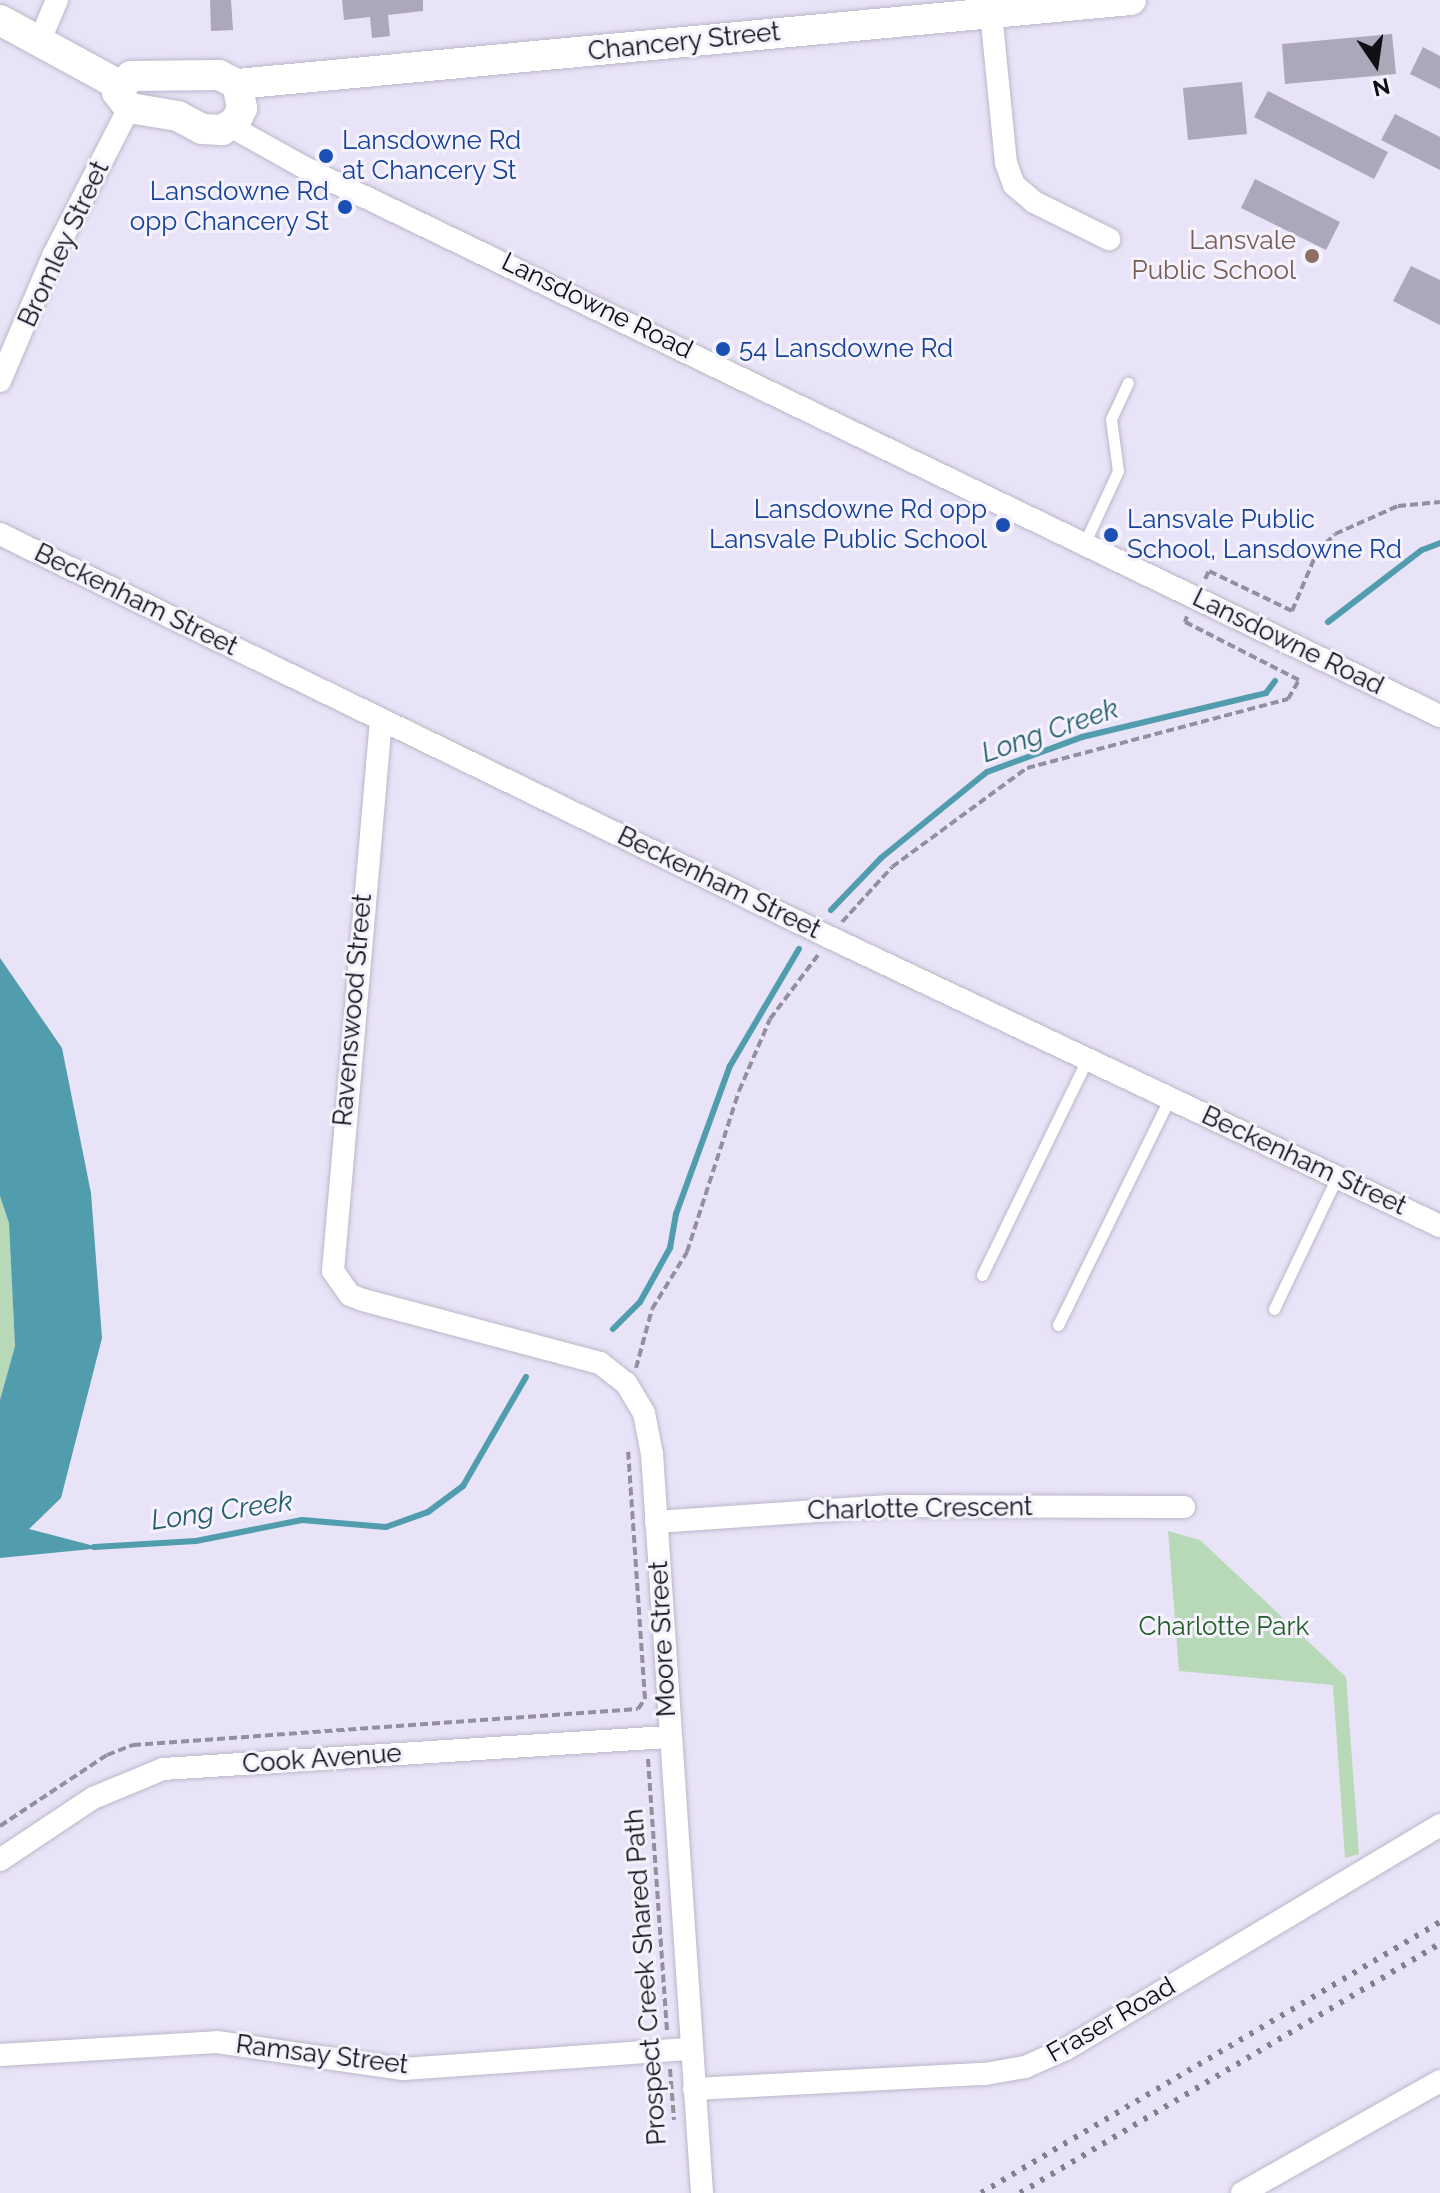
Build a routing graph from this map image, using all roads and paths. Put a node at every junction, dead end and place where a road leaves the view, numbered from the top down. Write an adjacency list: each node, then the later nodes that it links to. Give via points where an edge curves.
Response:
1 (57, 0): 5 (street)
2 (1131, 0): 3 (main road, Chancery Street)
3 (991, 13): 6 (main road, Chancery Street); 9 (street, via 1006,163 1014,185 1034,202)
4 (0, 20): 5 (main road)
5 (40, 40): 7 (main road)
6 (237, 84): 7 (main road, Chancery Street, via 219,75 131,76); 8 (main road, via 242,108)
7 (124, 96): 8 (main road, via 207,131); 10 (street, Bromley Street)
8 (230, 126): 14 (street, Lansdowne Road, via 307,169)
9 (1109, 239)
10 (0, 381)
11 (1128, 383): 14 (lane, via 1111,419 1119,447 1118,471)
12 (1440, 502): 15 (path, via 1398,506 1335,534 1317,552 1292,611)
13 (0, 534): 18 (street, Beckenham Street)
14 (1085, 542): 17 (street, Lansdowne Road)
15 (1209, 571)
16 (1185, 622): 19 (path, via 1299,680 1288,699 1027,768 892,867)
17 (1440, 716)
18 (381, 720): 21 (street, Beckenham Street); 26 (street, Ravenswood Street, via 333,1254 333,1271)
19 (848, 915)
20 (818, 954): 29 (path, via 764,1034 739,1091 687,1252 652,1309)
21 (1088, 1058): 22 (street, Beckenham Street); 25 (lane)
22 (1170, 1097): 23 (street, Beckenham Street); 28 (lane)
23 (1337, 1177): 24 (street, Beckenham Street); 27 (lane)
24 (1440, 1226)
25 (982, 1275)
26 (350, 1295): 32 (street, Moore Street, via 577,1354 616,1372 635,1396 649,1433)
27 (1274, 1309)
28 (1058, 1325)
29 (636, 1369)
30 (628, 1450): 33 (path, via 645,1699 638,1709)
31 (1184, 1507): 32 (street, Charlotte Crescent, via 889,1506)
32 (656, 1522): 34 (street, Moore Street)
33 (594, 1712)
34 (668, 1737): 37 (street, Cook Avenue, via 163,1769 93,1798); 38 (street, Moore Street)
35 (649, 1759): 39 (path, Prospect Creek Shared Path)
36 (1440, 1825): 42 (street, Fraser Road, via 1066,2049 1025,2067 985,2074)
37 (0, 1860)
38 (691, 2049): 39 (street, Ramsay Street); 42 (street, Moore Street)
39 (668, 2050): 40 (street, Ramsay Street, via 403,2069 217,2042); 43 (path, Prospect Creek Shared Path)
40 (0, 2055)
41 (1440, 2081): 45 (street)
42 (694, 2089): 44 (street, Moore Street)
43 (675, 2130)
44 (702, 2193)
45 (1242, 2193)

